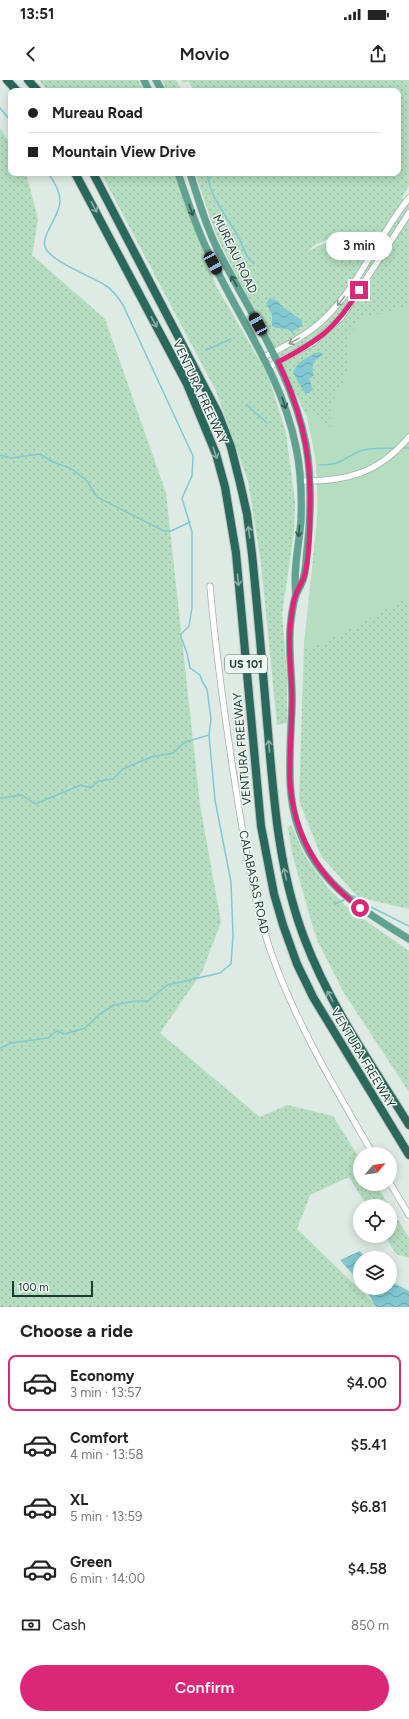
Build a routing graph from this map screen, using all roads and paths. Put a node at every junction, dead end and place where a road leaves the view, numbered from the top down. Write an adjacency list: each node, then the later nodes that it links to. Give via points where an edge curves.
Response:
1 (7, 80): 3 (highway)
2 (28, 80): 4 (highway)
3 (14, 88)
4 (35, 88)
5 (77, 176): 23 (highway, VENTURA FREEWAY / US 101, one-way to 23, via 186,384 216,454 228,503 236,553 261,826 274,894 283,925 297,964 313,997)
6 (95, 176): 21 (highway, VENTURA FREEWAY / US 101, one-way to 6, via 320,977 305,940 286,878 274,812 247,514 231,448 206,387)
7 (179, 176): 12 (main road, MUREAU ROAD, one-way to 12, via 196,227 208,253)
8 (191, 176): 11 (main road, MUREAU ROAD, one-way to 8, via 215,244)
9 (409, 198): 11 (street, one-way to 11, via 396,213 351,288 338,304 314,328)
10 (409, 213): 13 (street, via 341,318 314,342)
11 (273, 352): 12 (street); 13 (main road, MUREAU ROAD)
12 (264, 357): 14 (main road, MUREAU ROAD)
13 (278, 362): 14 (street); 17 (main road, MUREAU ROAD, via 289,385 300,420)
14 (269, 367): 16 (main road, MUREAU ROAD, one-way to 16, via 290,421)
15 (409, 437): 17 (street, via 398,450 364,473 336,480)
16 (300, 481): 17 (street); 19 (main road, MUREAU ROAD, one-way to 19, via 301,519 294,574)
17 (310, 481): 19 (main road, MUREAU ROAD, via 309,530 304,576)
18 (210, 586): 22 (street, CALABASAS ROAD, via 227,737 244,843 261,921 294,1010)
19 (296, 595): 20 (main road, MUREAU ROAD, via 289,638 292,697 290,781 299,829 318,868 331,883 360,908)
20 (409, 939)
21 (409, 1125)
22 (369, 1147)
23 (409, 1155)
24 (395, 1191): 25 (street)
25 (409, 1215)

